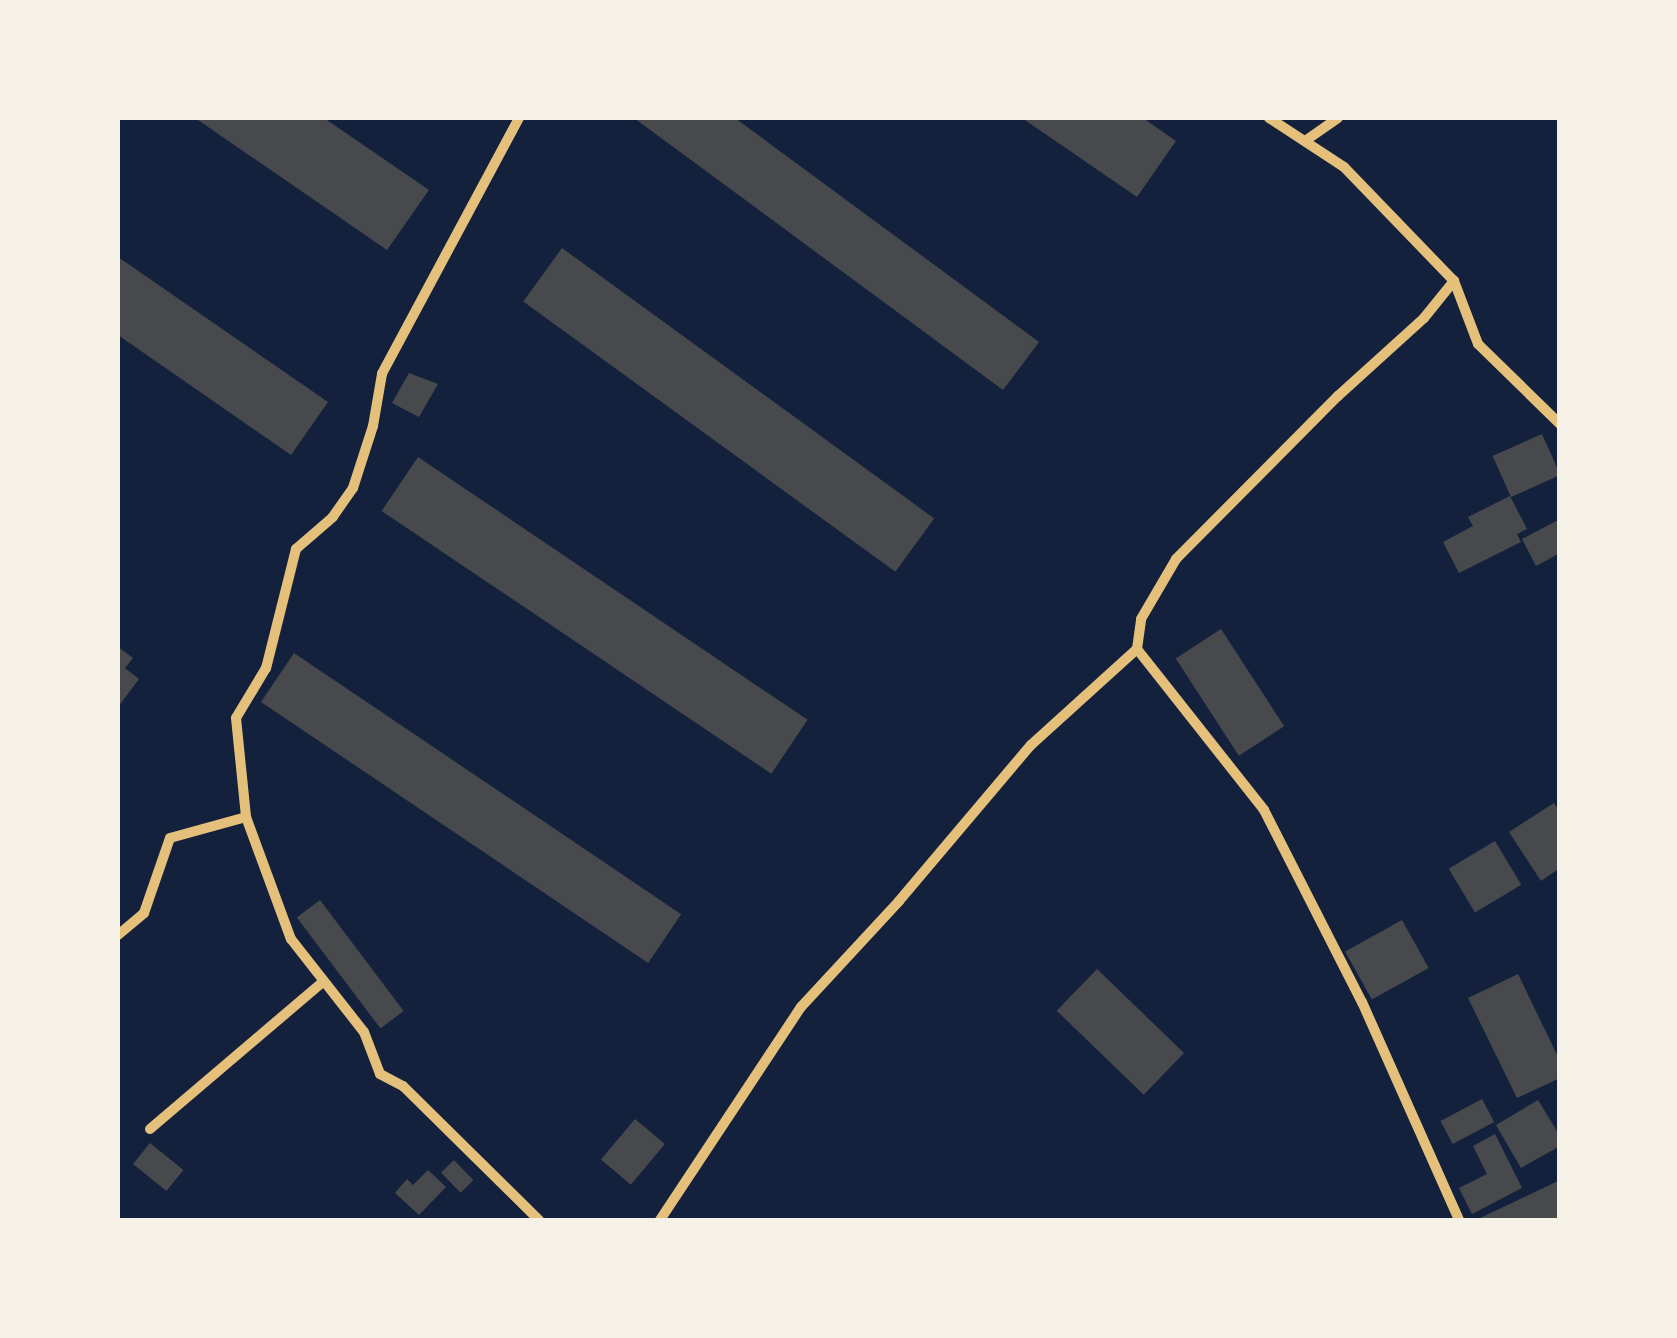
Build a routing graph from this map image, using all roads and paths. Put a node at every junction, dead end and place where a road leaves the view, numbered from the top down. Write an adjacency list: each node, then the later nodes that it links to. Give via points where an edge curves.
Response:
1 (520, 118): 8 (street, via 382,374 353,488 333,518 296,549 266,668 236,718)
2 (1269, 118): 4 (street)
3 (1338, 118): 4 (street)
4 (1305, 140): 5 (street, via 1344,168)
5 (1454, 281): 6 (street, via 1478,344); 7 (street, via 1176,559 1140,618)
6 (1560, 424)
7 (1137, 649): 13 (street, via 1031,745 801,1007); 14 (street, via 1264,810 1362,1002)
8 (246, 817): 9 (street, via 170,838 144,914); 10 (street, via 291,938)
9 (118, 936)
10 (324, 982): 11 (street); 12 (street, via 364,1032 380,1074 403,1086)
11 (150, 1129)
12 (539, 1220)
13 (660, 1220)
14 (1459, 1220)

